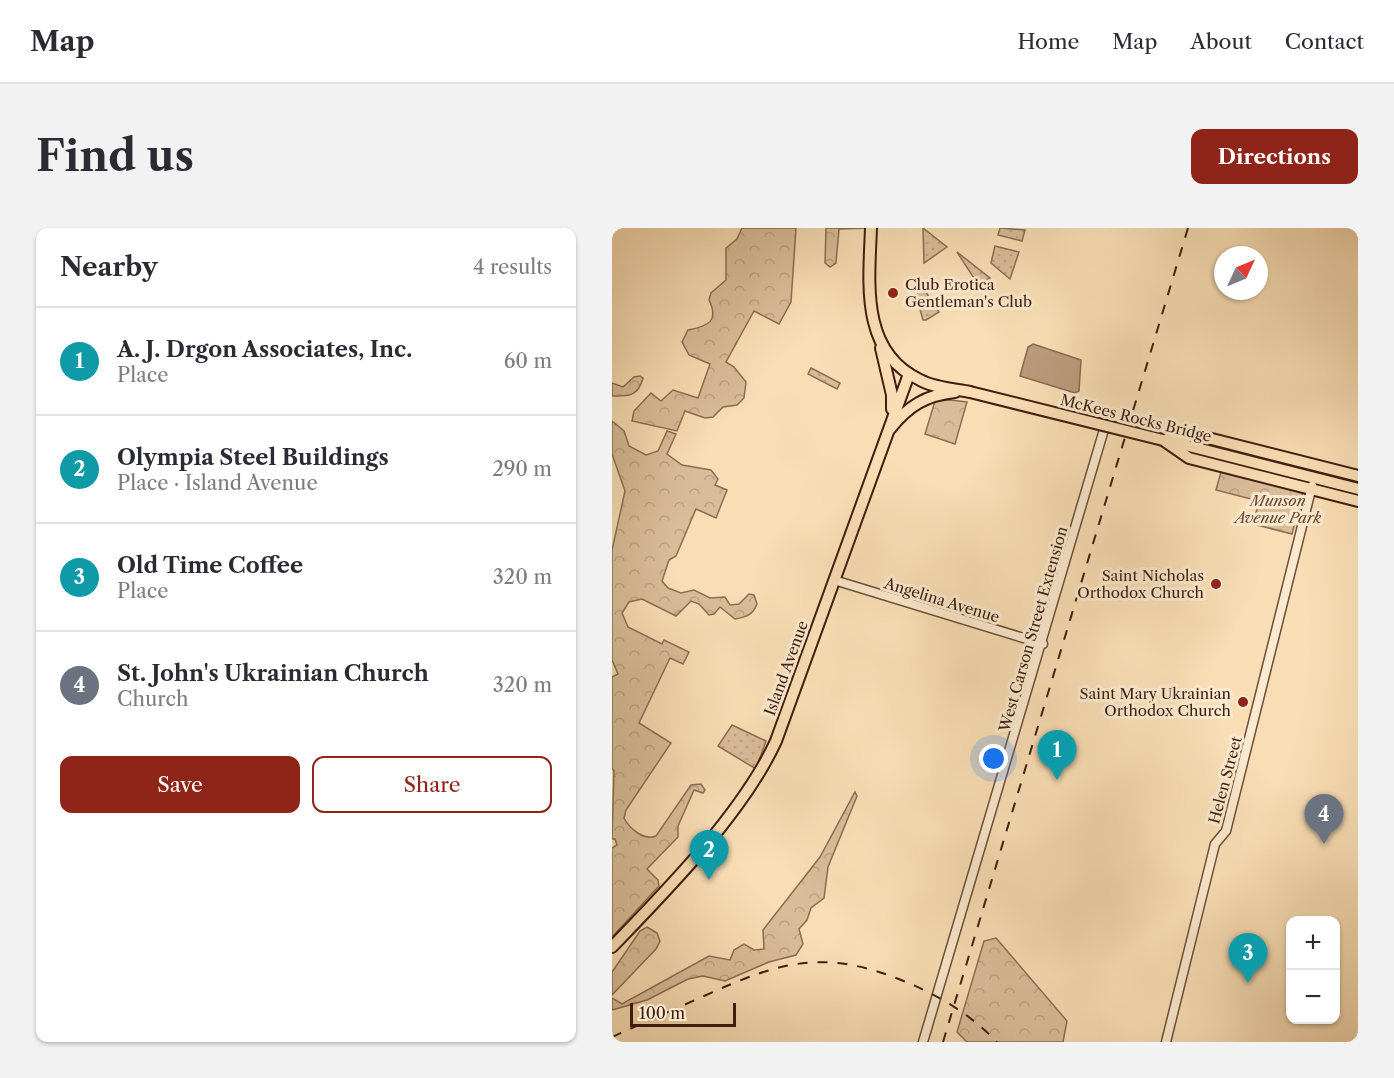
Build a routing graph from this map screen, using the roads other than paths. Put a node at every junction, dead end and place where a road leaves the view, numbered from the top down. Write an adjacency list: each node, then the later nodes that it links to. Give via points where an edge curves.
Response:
1 (871, 228): 2 (main road)
2 (871, 309): 3 (main road); 4 (main road)
3 (879, 339): 4 (main road); 7 (main road, via 892,395)
4 (895, 361): 5 (main road)
5 (909, 374): 6 (main road, McKees Rocks Bridge, via 926,383); 7 (main road, Island Avenue)
6 (968, 392): 9 (main road, via 938,394 919,401 902,414); 10 (main road, McKees Rocks Bridge, bridge)
7 (892, 416): 9 (main road, Island Avenue)
8 (1108, 416): 16 (street, West Carson Street Extension)
9 (885, 436): 15 (main road, Island Avenue)
10 (1165, 440): 11 (main road, via 1196,435); 12 (main road, via 1189,458); 13 (main road, McKees Rocks Bridge)
11 (1358, 476)
12 (1312, 488): 14 (main road); 19 (street, Helen Street, via 1226,831 1215,844)
13 (1358, 489)
14 (1358, 501)
15 (834, 580): 16 (street, Angelina Avenue); 17 (main road, Island Avenue, via 763,769 722,824)
16 (1043, 644): 18 (street, West Carson Street Extension)
17 (612, 947)
18 (923, 1042)
19 (1166, 1042)

